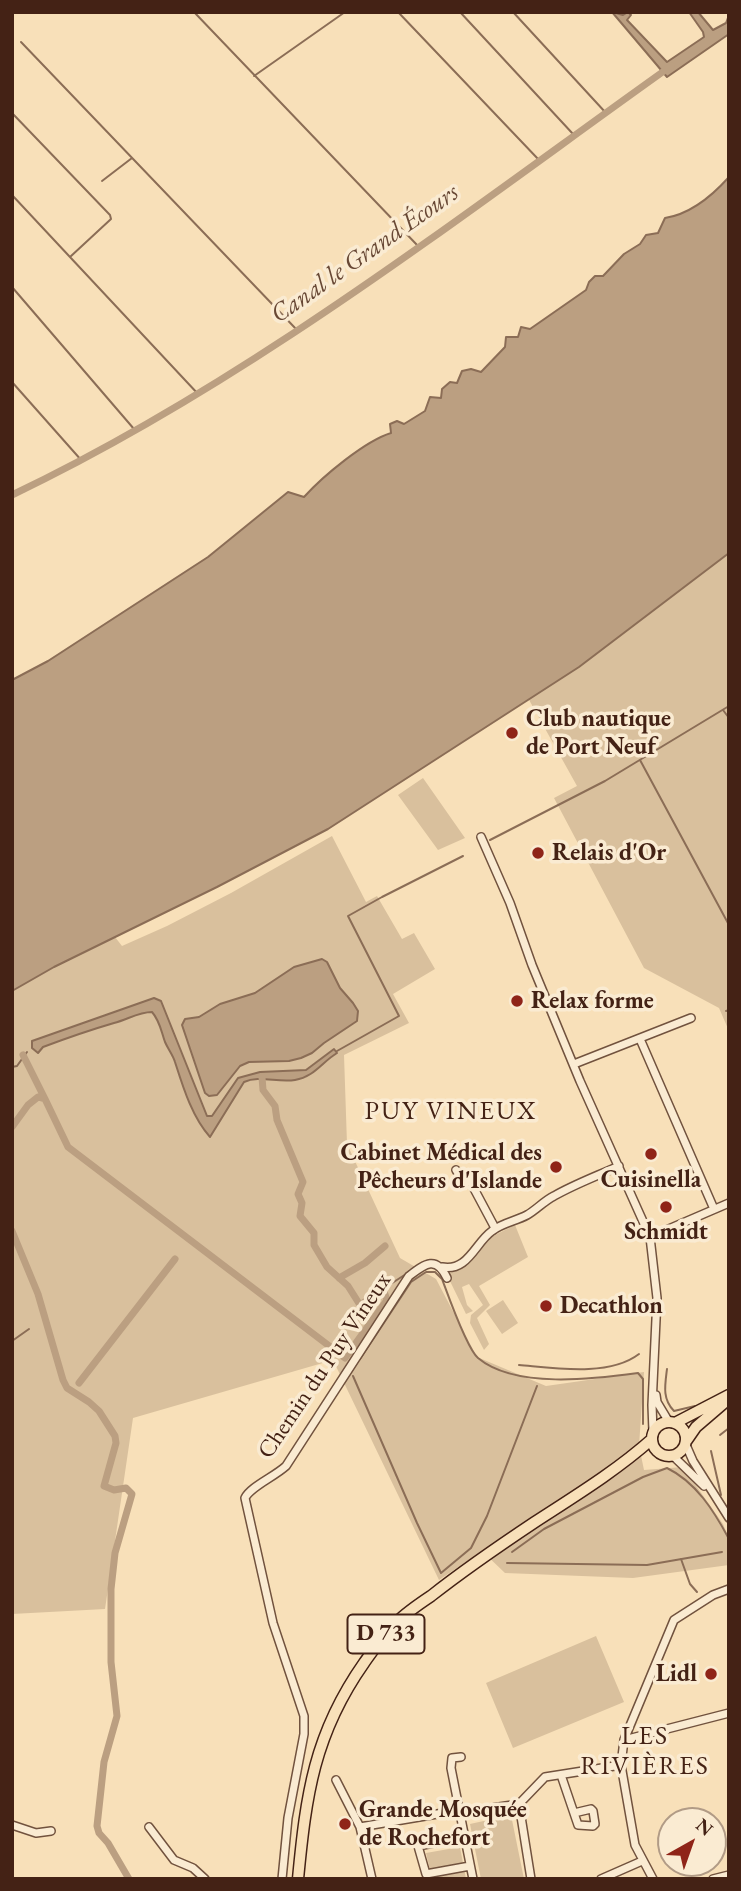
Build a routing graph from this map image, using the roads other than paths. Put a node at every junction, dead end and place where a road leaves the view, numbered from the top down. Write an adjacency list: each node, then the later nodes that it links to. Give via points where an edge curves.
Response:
1 (481, 837): 4 (street)
2 (691, 1018): 3 (street)
3 (640, 1039): 4 (street); 8 (street)
4 (574, 1065): 5 (street)
5 (618, 1167): 9 (street); 10 (street)
6 (456, 1170): 9 (street, via 462,1180 471,1183)
7 (729, 1202): 8 (street)
8 (714, 1209): 10 (street)
9 (495, 1228): 11 (street, Chemin du Puy Vineux, via 465,1261 449,1269)
10 (650, 1237): 13 (street, via 657,1298)
11 (442, 1267): 12 (street); 42 (street, Chemin du Puy Vineux, via 426,1264 410,1275 286,1466 244,1497 273,1623 304,1716)
12 (447, 1278)
13 (653, 1380): 15 (street, via 657,1402); 16 (street)
14 (729, 1397): 15 (main road); 17 (main road)
15 (672, 1422): 16 (main road, via 660,1425); 17 (main road, via 684,1429)
16 (653, 1436): 18 (main road); 20 (main road, D 733)
17 (686, 1442): 19 (main road); 21 (street)
18 (658, 1452): 19 (main road); 20 (main road, D 733)
19 (673, 1456): 21 (street)
20 (602, 1478): 43 (main road, D 733, via 464,1571 397,1621 376,1645 342,1695 320,1746 305,1814)
21 (719, 1503): 22 (street)
22 (729, 1518)
23 (729, 1589): 25 (street, via 674,1620)
24 (729, 1713): 25 (street)
25 (624, 1740): 27 (street)
26 (461, 1757): 31 (street, via 452,1758 451,1768)
27 (621, 1765): 28 (street); 38 (street)
28 (561, 1775): 30 (street, via 545,1777); 32 (street)
29 (336, 1780): 35 (street)
30 (519, 1804): 31 (street); 46 (street)
31 (459, 1813): 35 (street); 37 (street)
32 (574, 1813)
33 (12, 1825): 36 (street, via 36,1833)
34 (149, 1827): 41 (street, via 174,1860)
35 (360, 1827): 44 (street)
36 (51, 1831)
37 (464, 1837): 39 (street); 39 (street, via 418,1846 426,1874)
38 (642, 1861): 47 (street); 48 (street)
39 (470, 1866): 45 (street)
40 (729, 1875): 49 (street)
41 (205, 1879)
42 (282, 1879)
43 (298, 1879)
44 (372, 1879)
45 (473, 1879)
46 (531, 1879)
47 (601, 1879)
48 (653, 1879)
49 (713, 1879)

